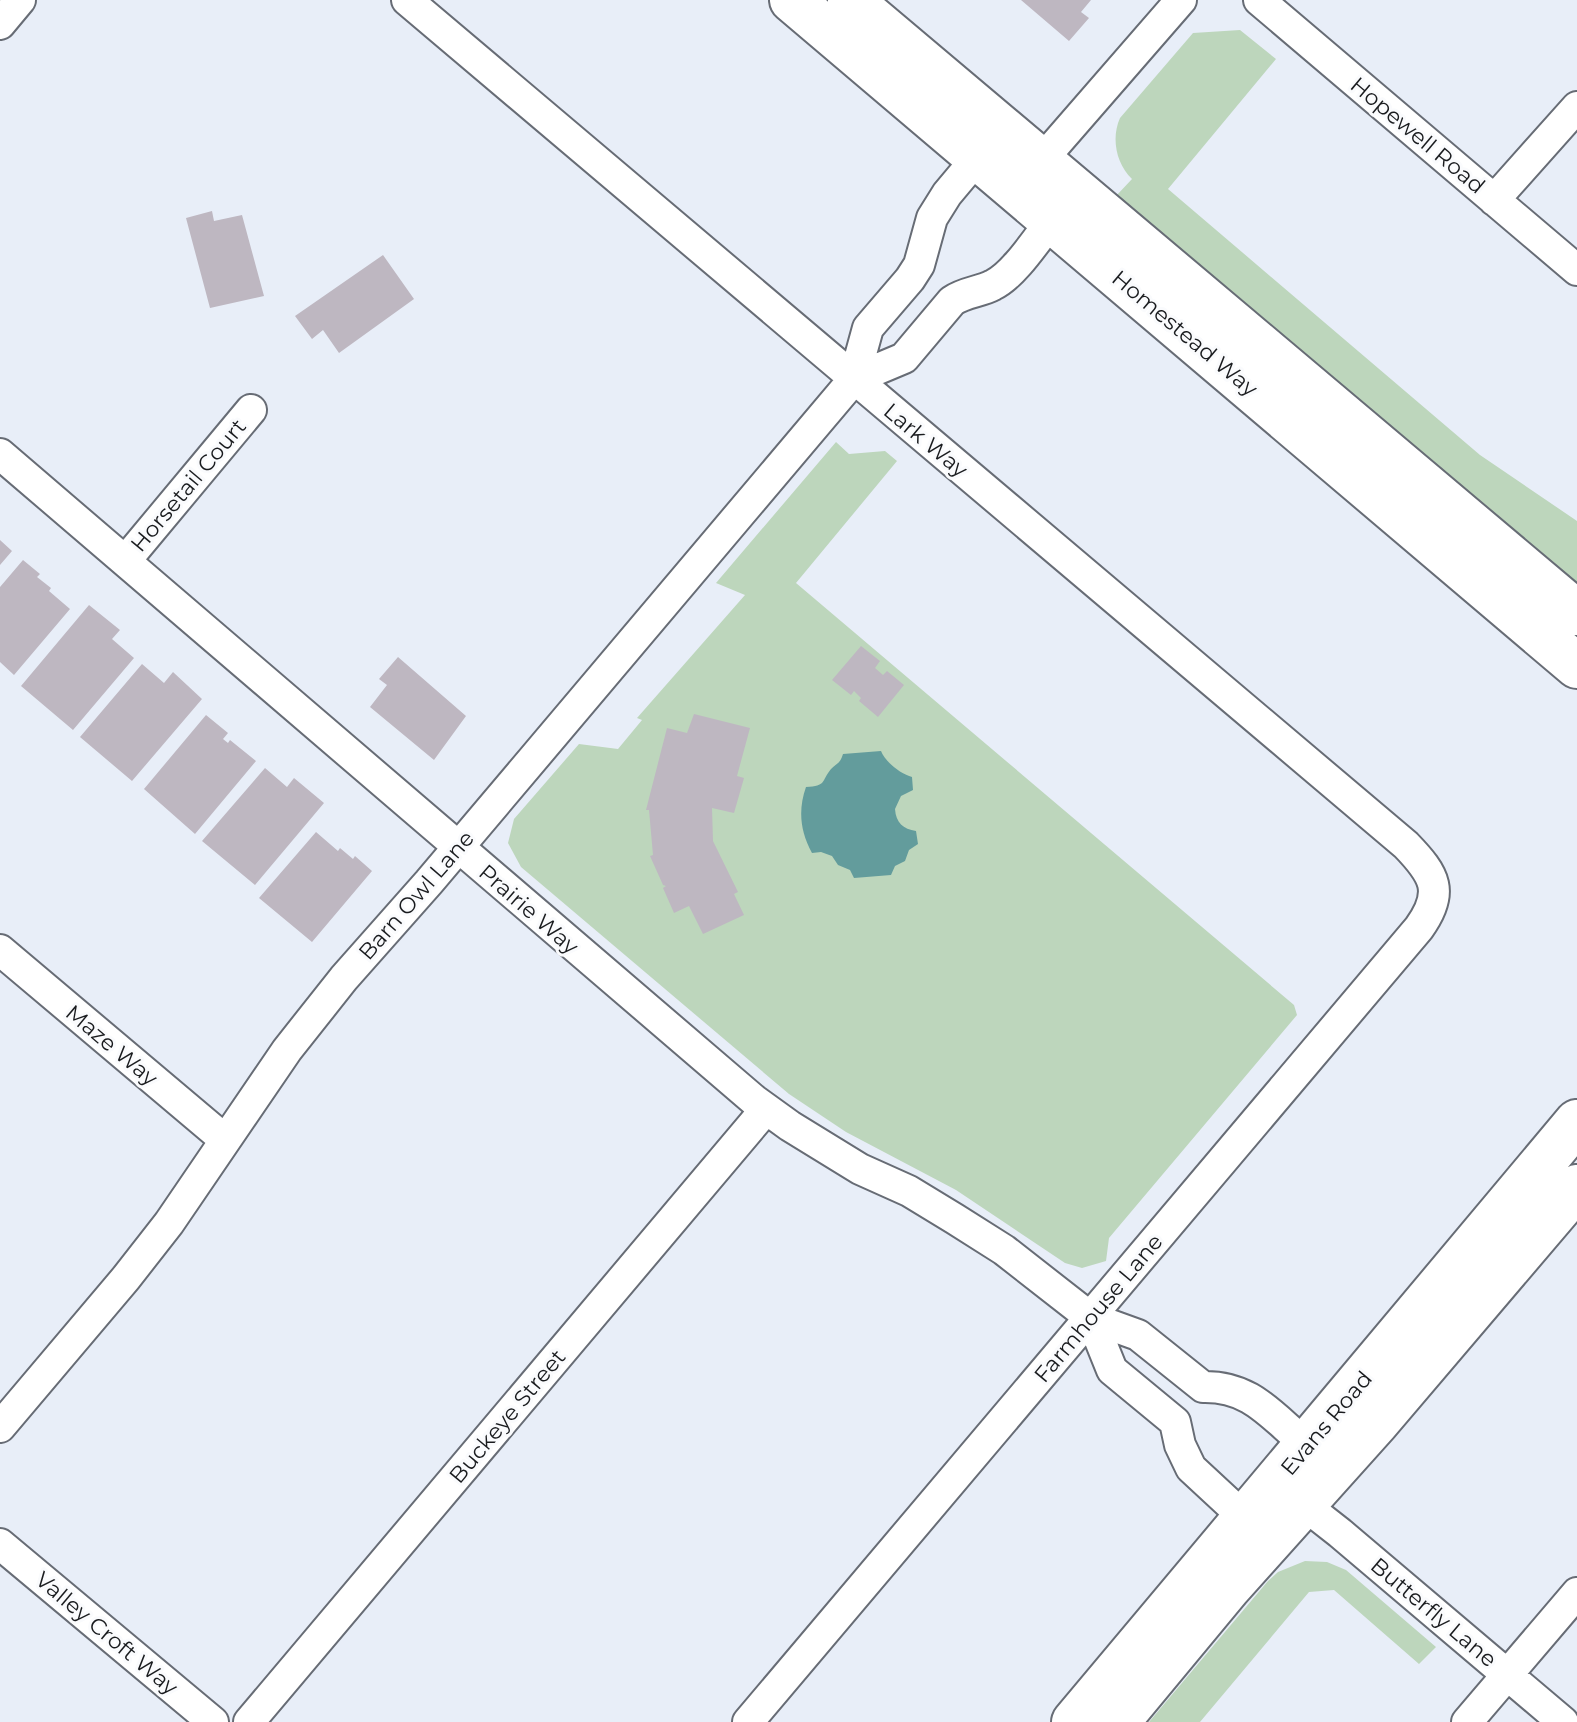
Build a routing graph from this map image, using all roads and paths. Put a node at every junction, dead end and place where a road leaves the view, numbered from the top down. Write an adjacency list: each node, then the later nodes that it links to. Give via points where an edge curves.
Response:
1 (20, 0): 7 (street)
2 (407, 0): 16 (street, Lark Way)
3 (792, 0): 9 (street, Homestead Way)
4 (850, 0): 10 (street, Homestead Way)
5 (1181, 0): 10 (street)
6 (1259, 0): 11 (street, Hopewell Road)
7 (0, 24)
8 (1577, 107): 11 (street)
9 (978, 157): 10 (street); 12 (street, Homestead Way); 13 (street, Barn Owl Lane, via 932,218)
10 (1041, 161): 12 (street); 20 (street, Homestead Way)
11 (1494, 200): 14 (street, Hopewell Road)
12 (1052, 220): 15 (street, Barn Owl Lane, via 1005,276); 21 (street, Homestead Way)
13 (920, 261): 15 (street); 16 (street, Barn Owl Lane, via 868,328)
14 (1577, 270)
15 (960, 295): 16 (street, Barn Owl Lane, via 904,358)
16 (854, 379): 22 (street, Barn Owl Lane); 23 (street, Lark Way, via 1406,845 1422,861)
17 (251, 410): 19 (street, Horsetail Court)
18 (0, 454): 19 (street, Prairie Way)
19 (126, 560): 22 (street, Prairie Way)
20 (1577, 613)
21 (1577, 666)
22 (458, 847): 25 (street, Prairie Way); 27 (street, Barn Owl Lane, via 344,978)
23 (1435, 888): 29 (street, Farmhouse Lane, via 1431,912 1419,928)
24 (0, 950): 27 (street, Maze Way)
25 (766, 1109): 29 (street, Prairie Way, via 1004,1250); 40 (street, Buckeye Street)
26 (1577, 1122): 33 (street, Evans Road)
27 (224, 1139): 32 (street, Barn Owl Lane, via 169,1223)
28 (1577, 1187): 34 (street, Evans Road)
29 (1091, 1318): 30 (street, Prairie Way, via 1138,1335); 31 (street, Prairie Way, via 1112,1370); 41 (street, Farmhouse Lane)
30 (1203, 1387): 31 (street); 33 (street, via 1239,1391)
31 (1175, 1422): 35 (street, via 1191,1468)
32 (0, 1427)
33 (1307, 1445): 34 (street); 35 (street, Evans Road)
34 (1303, 1504): 35 (street); 38 (street, Butterfly Lane); 43 (street, Evans Road)
35 (1246, 1519): 42 (street, Evans Road)
36 (0, 1544): 39 (street, Valley Croft Way)
37 (1577, 1593): 38 (street)
38 (1507, 1674): 44 (street); 45 (street, Butterfly Lane)
39 (213, 1722)
40 (249, 1722)
41 (748, 1722)
42 (1074, 1722)
43 (1117, 1722)
44 (1467, 1722)
45 (1563, 1722)

